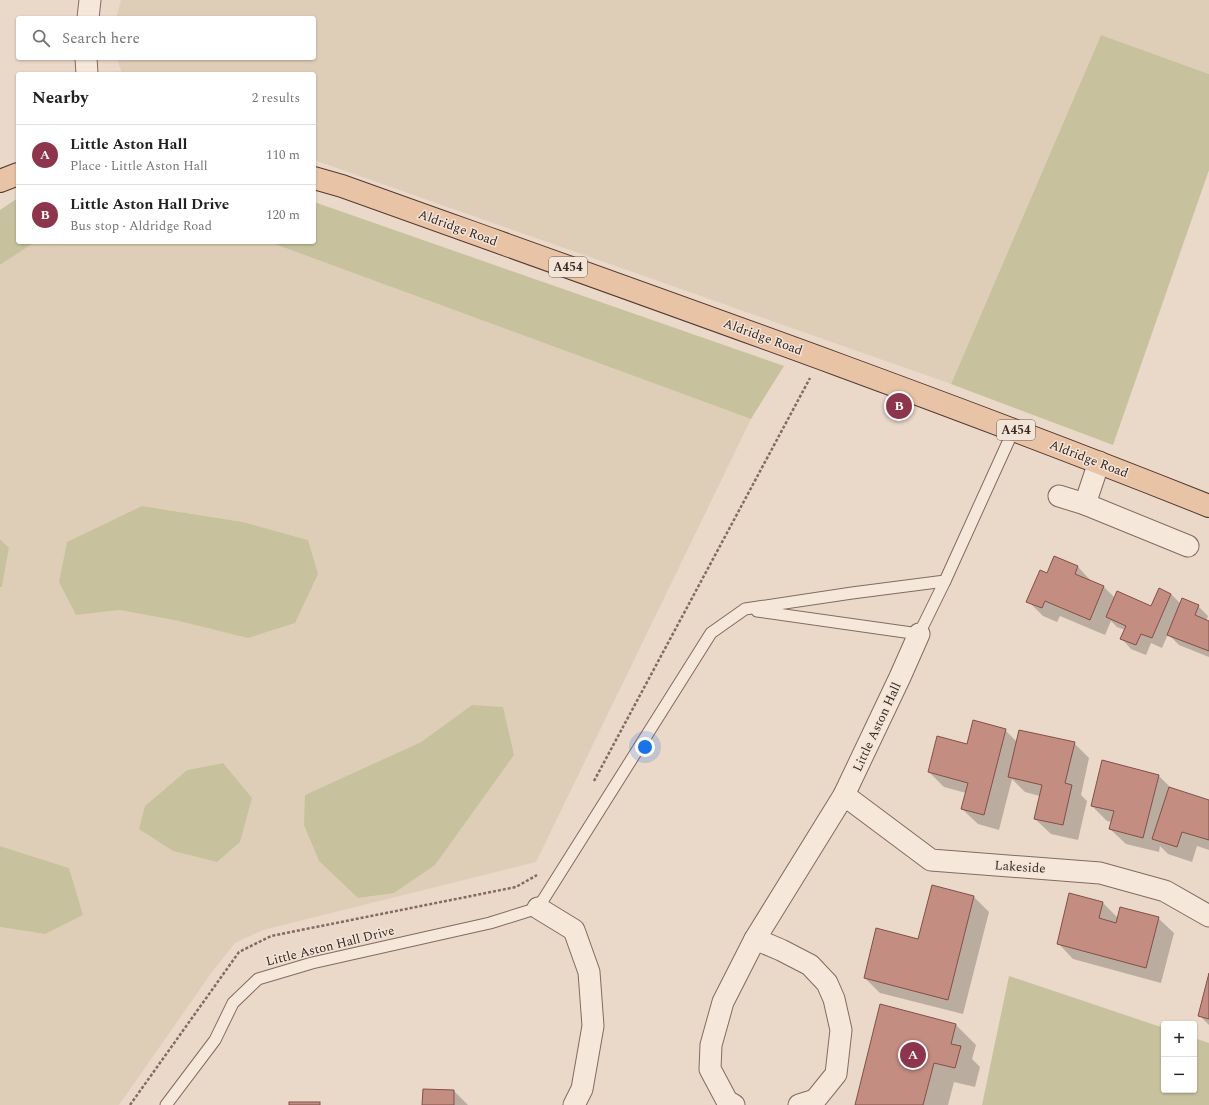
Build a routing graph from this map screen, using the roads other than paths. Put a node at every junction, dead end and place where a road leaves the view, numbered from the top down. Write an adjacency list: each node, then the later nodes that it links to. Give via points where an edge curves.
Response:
1 (90, 0): 2 (street)
2 (88, 16)
3 (86, 60): 4 (street)
4 (87, 72)
5 (16, 175): 7 (main road)
6 (316, 179): 8 (main road, Aldridge Road / A454, via 821,357)
7 (0, 181)
8 (1014, 429): 9 (main road, Aldridge Road / A454); 14 (lane)
9 (1099, 462): 11 (street); 12 (main road, Aldridge Road / A454)
10 (1058, 496): 11 (street)
11 (1085, 504): 13 (street)
12 (1209, 506)
13 (1188, 546)
14 (945, 581): 15 (lane); 16 (lane)
15 (745, 609): 16 (lane); 18 (lane, via 711,633)
16 (919, 634): 17 (street, Little Aston Hall)
17 (844, 795): 19 (street, Lakeside, via 932,860 1100,873 1165,891); 20 (street, Little Aston Hall)
18 (538, 908): 21 (lane, Little Aston Hall Drive, via 490,922 312,963 258,979 233,1003 215,1040); 22 (street, via 574,930 589,972 593,1026 582,1089)
19 (1209, 916)
20 (755, 939): 23 (street, Little Aston Hall, via 723,1002 711,1045 710,1069 726,1101); 24 (street, via 810,965 827,983 834,999 841,1030 836,1074 815,1100)
21 (166, 1105)
22 (574, 1105)
23 (734, 1105)
24 (799, 1105)

